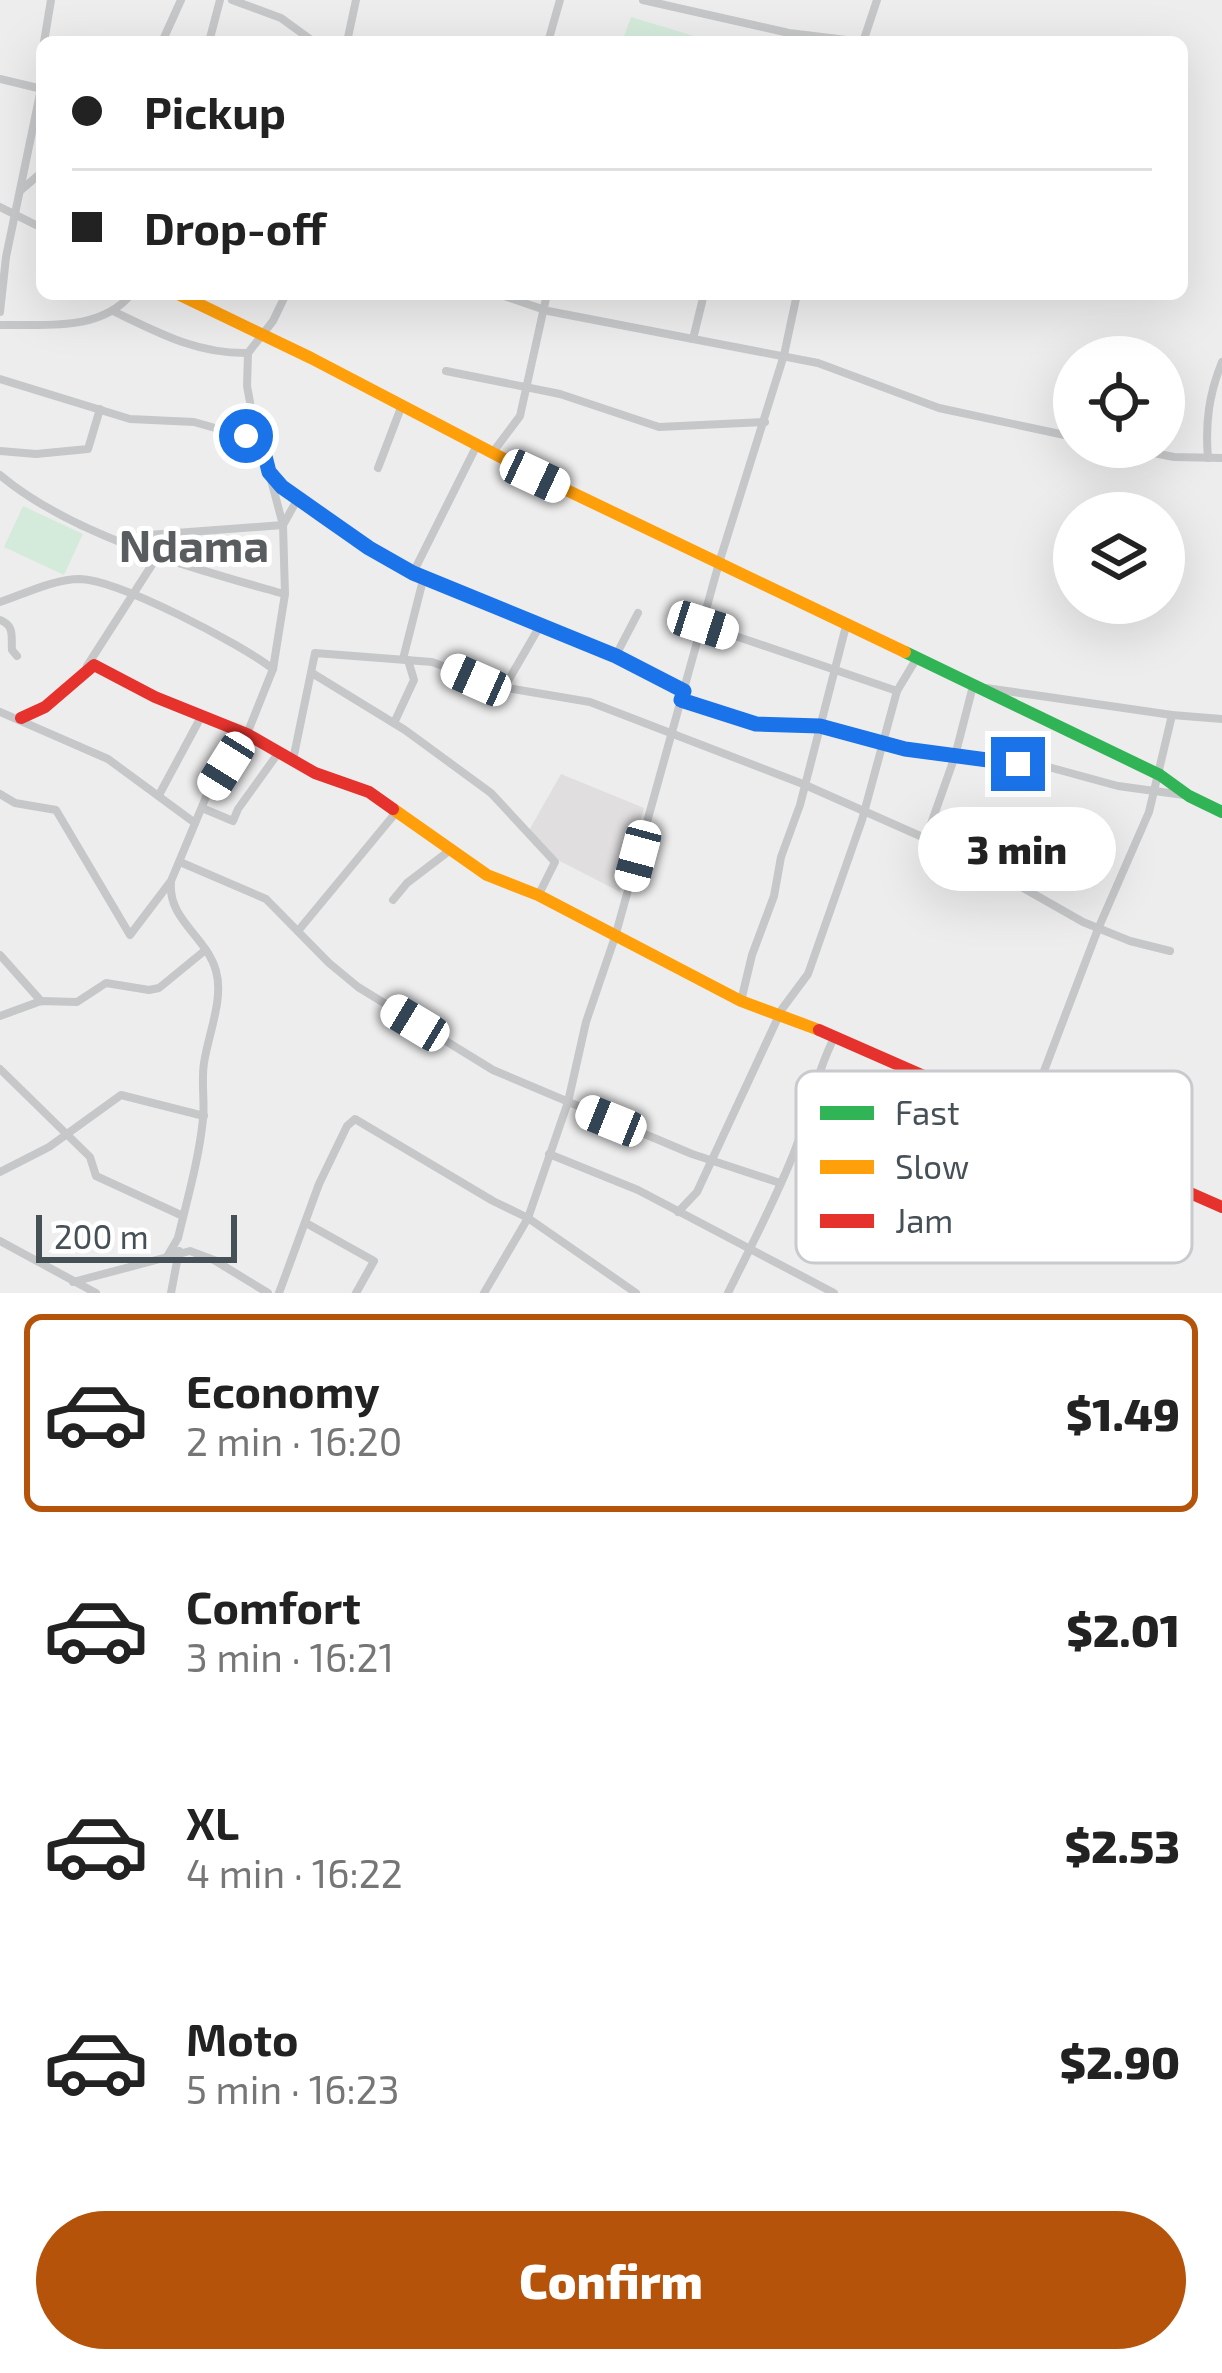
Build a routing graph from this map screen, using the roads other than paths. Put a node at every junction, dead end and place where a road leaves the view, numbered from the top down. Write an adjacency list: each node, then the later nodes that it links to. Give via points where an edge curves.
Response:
1 (51, 0): 10 (street)
2 (181, 0): 11 (street)
3 (220, 0): 12 (street)
4 (232, 0): 13 (street)
5 (356, 0): 14 (street)
6 (560, 0): 15 (street)
7 (643, 0): 9 (street)
8 (878, 0): 17 (street)
9 (671, 3): 16 (street)
10 (45, 36)
11 (166, 36)
12 (211, 36)
13 (306, 36)
14 (348, 36)
15 (550, 36)
16 (814, 36)
17 (865, 36)
18 (0, 79): 19 (street)
19 (36, 86)
20 (36, 114): 22 (street)
21 (36, 177): 22 (street)
22 (19, 192): 24 (street)
23 (0, 207): 24 (street)
24 (15, 214): 25 (street); 26 (street)
25 (36, 225)
26 (3, 257): 36 (street)
27 (125, 300): 35 (street)
28 (191, 300): 38 (street)
29 (283, 300): 38 (street)
30 (516, 300): 34 (street)
31 (546, 300): 34 (street)
32 (703, 300): 39 (street)
33 (796, 300): 41 (street)
34 (545, 310): 39 (street); 45 (street)
35 (113, 311): 37 (street, via 94,320); 40 (street, via 191,347)
36 (0, 312)
37 (0, 326)
38 (261, 333): 40 (street); 46 (street)
39 (693, 339): 41 (street)
40 (248, 353): 50 (street)
41 (784, 355): 48 (street); 49 (street, via 939,408)
42 (1222, 362): 55 (street, via 1205,428)
43 (446, 371): 45 (street)
44 (0, 379): 47 (street)
45 (526, 388): 48 (street, via 659,427); 53 (street, via 516,424)
46 (402, 405): 51 (street); 57 (street)
47 (100, 409): 50 (street); 52 (street, via 88,449)
48 (765, 422): 65 (street)
49 (1053, 432)
50 (256, 440): 58 (street)
51 (477, 444): 53 (street); 66 (street)
52 (0, 451)
53 (493, 452): 65 (street)
54 (1185, 457): 55 (street)
55 (1208, 458): 56 (street)
56 (1222, 458)
57 (378, 468)
58 (269, 472): 60 (street); 61 (street)
59 (0, 476): 63 (street, via 28,499)
60 (297, 500): 61 (street); 66 (street)
61 (283, 525): 62 (street); 68 (street)
62 (174, 531): 63 (street); 64 (street)
63 (114, 537): 64 (street)
64 (158, 554): 67 (street); 68 (street)
65 (719, 563): 73 (street); 74 (street)
66 (419, 574): 72 (street); 77 (street)
67 (130, 594): 69 (street, via 80,579); 79 (street); 81 (street)
68 (285, 595): 81 (street)
69 (0, 602)
70 (638, 613): 76 (street)
71 (0, 620): 75 (street, via 13,632)
72 (542, 624): 76 (street); 84 (street)
73 (703, 625): 80 (street); 86 (street)
74 (847, 626): 78 (street); 80 (street)
75 (17, 656)
76 (616, 656): 86 (street)
77 (406, 659): 82 (street, via 320,650); 84 (street); 92 (street, via 414,680)
78 (915, 661): 83 (street); 85 (street)
79 (86, 667): 88 (street); 90 (street, via 43,711)
80 (834, 668): 85 (street); 93 (street)
81 (273, 669): 94 (street)
82 (312, 673): 92 (street); 97 (street)
83 (975, 686): 89 (street); 98 (street); 99 (street)
84 (504, 688): 95 (street, via 590,702)
85 (897, 691): 96 (street)
86 (682, 695): 93 (street, via 756,724); 95 (street)
87 (0, 712): 90 (street)
88 (202, 715): 94 (street); 102 (street)
89 (1172, 716): 91 (street); 99 (street)
90 (21, 718): 102 (street, via 108,758)
91 (1222, 719)
92 (394, 723): 112 (street, via 491,794 554,859)
93 (820, 726): 96 (street); 100 (street)
94 (247, 734): 97 (street); 103 (street)
95 (671, 735): 100 (street); 116 (street)
96 (883, 743): 98 (street); 105 (street)
97 (286, 756): 103 (street, via 233,821); 104 (street)
98 (955, 756): 99 (street, via 1118,786); 108 (street)
99 (1158, 783): 106 (street); 114 (street)
100 (803, 784): 105 (street); 121 (street)
101 (0, 794): 111 (street, via 56,810 130,935)
102 (160, 795): 107 (street)
103 (202, 808): 107 (street)
104 (398, 810): 109 (street); 115 (street)
105 (864, 810): 108 (street); 123 (street, via 808,974)
106 (1222, 812)
107 (195, 823): 110 (street)
108 (926, 838): 114 (street)
109 (449, 850): 112 (street); 113 (street)
110 (180, 862): 111 (street); 115 (street, via 266,899)
111 (171, 881): 118 (street, via 170,900)
112 (538, 896): 116 (street)
113 (393, 901)
114 (1098, 928): 117 (street); 128 (street)
115 (298, 931): 129 (street, via 383,1004 493,1070)
116 (615, 937): 121 (street); 129 (street)
117 (1170, 951)
118 (203, 952): 120 (street, via 159,988 111,982 77,1002); 130 (street, via 216,969 218,995 203,1069)
119 (0, 955): 120 (street)
120 (41, 1001): 122 (street)
121 (741, 1001): 123 (street)
122 (0, 1016)
123 (779, 1016): 124 (street); 134 (street)
124 (835, 1036): 126 (street); 127 (street)
125 (0, 1069): 131 (street)
126 (819, 1071)
127 (913, 1071)
128 (1044, 1071)
129 (568, 1102): 133 (street); 134 (street)
130 (204, 1116): 131 (street, via 121,1095); 140 (street)
131 (68, 1134): 135 (street); 140 (street, via 96,1176)
132 (796, 1143): 136 (street)
133 (549, 1154): 139 (street); 141 (street)
134 (711, 1161): 136 (street); 139 (street)
135 (0, 1172)
136 (780, 1184): 144 (street)
137 (1192, 1195): 138 (street)
138 (1222, 1208)
139 (678, 1212): 144 (street)
140 (183, 1216): 146 (street)
141 (528, 1218): 142 (street, via 355,1119); 153 (street); 154 (street)
142 (306, 1223): 151 (street); 152 (street, via 374,1261)
143 (0, 1241): 147 (street)
144 (751, 1246): 155 (street); 156 (street)
145 (179, 1252): 146 (street); 149 (street); 150 (street, via 214,1260)
146 (168, 1255): 147 (street)
147 (73, 1282): 148 (street)
148 (96, 1293)
149 (171, 1293)
150 (268, 1293)
151 (279, 1293)
152 (356, 1293)
153 (484, 1293)
154 (636, 1293)
155 (728, 1293)
156 (834, 1293)

